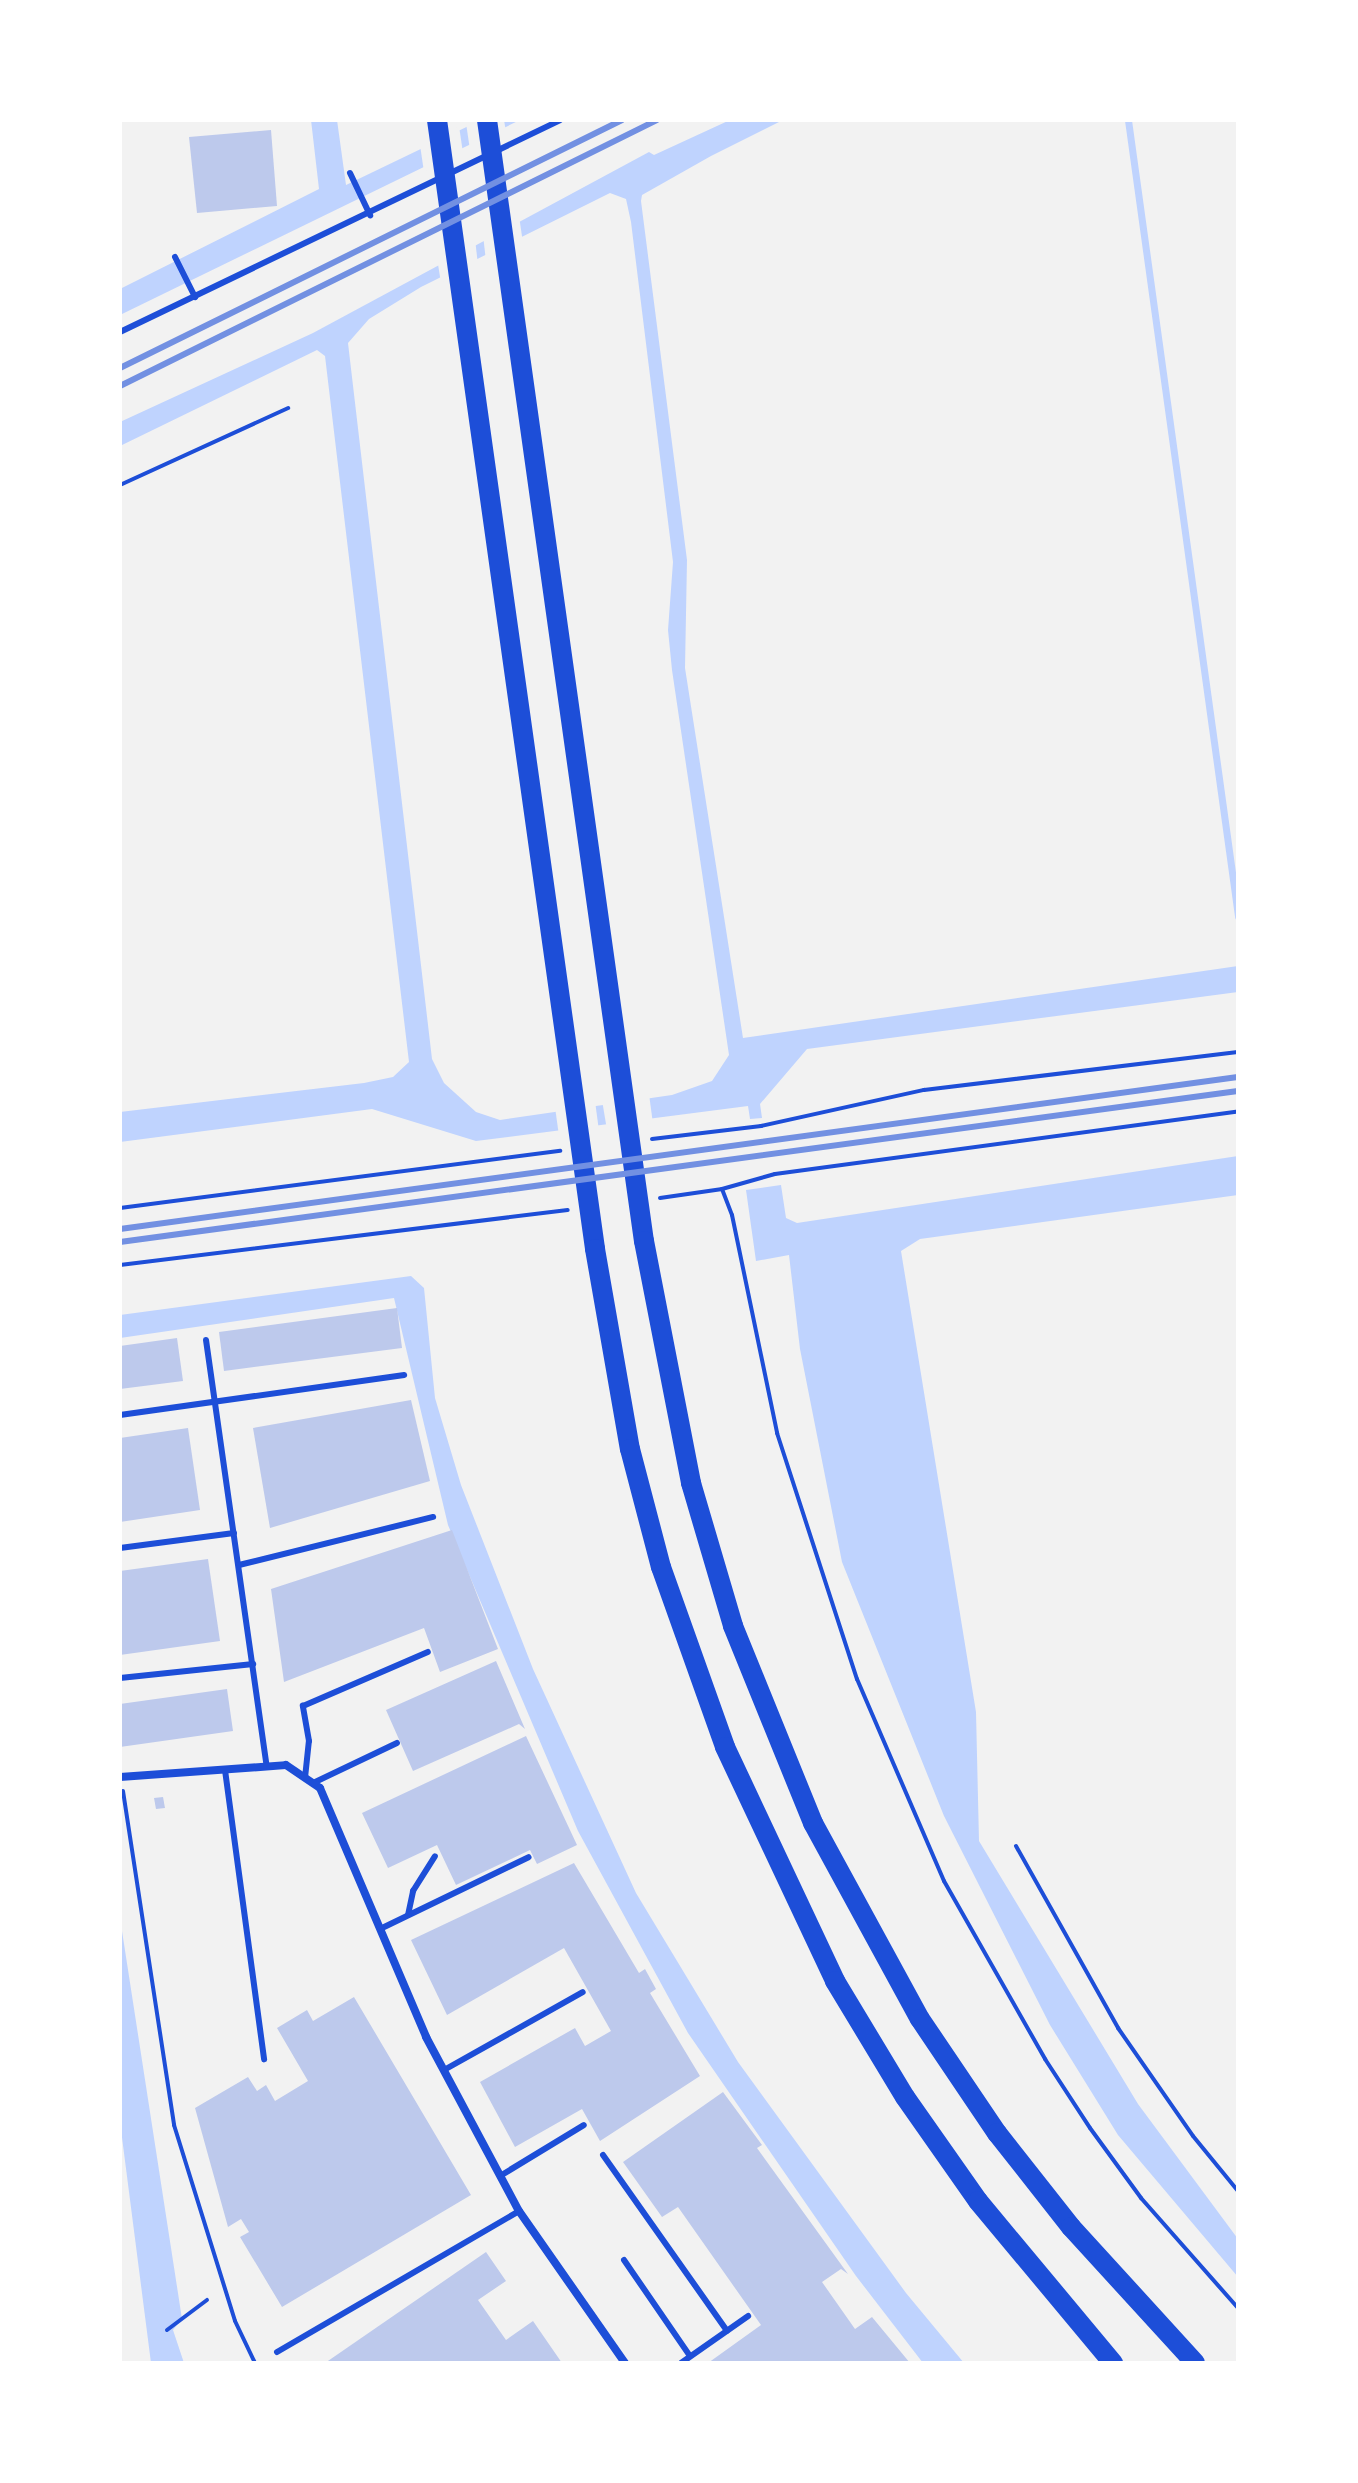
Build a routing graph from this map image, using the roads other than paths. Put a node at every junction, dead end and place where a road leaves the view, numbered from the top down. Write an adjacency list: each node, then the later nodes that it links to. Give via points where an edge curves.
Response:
1 (437, 120): 43 (main road, via 595,1249 630,1449 661,1567 725,1747 786,1885 905,2097 978,2201)
2 (487, 120): 44 (main road, via 644,1241 691,1483 733,1626 813,1823 920,2019 997,2133 1144,2313)
3 (560, 120): 5 (lane)
4 (350, 173): 5 (lane)
5 (370, 215): 7 (lane)
6 (175, 257): 7 (lane)
7 (195, 297): 8 (lane)
8 (120, 332)
9 (206, 1340): 11 (lane)
10 (404, 1375): 11 (lane)
11 (215, 1403): 12 (lane); 14 (lane)
12 (120, 1415)
13 (433, 1517): 16 (lane)
14 (234, 1533): 15 (lane); 16 (lane)
15 (120, 1548)
16 (239, 1565): 18 (lane)
17 (428, 1652): 24 (lane, via 303,1706)
18 (253, 1664): 19 (lane); 21 (lane)
19 (120, 1678)
20 (397, 1743): 24 (lane)
21 (267, 1767): 22 (street); 24 (street, via 286,1765)
22 (225, 1770): 23 (street); 30 (lane)
23 (120, 1778)
24 (309, 1781): 28 (street)
25 (435, 1856): 27 (lane, via 413,1891)
26 (529, 1857): 27 (lane)
27 (408, 1915): 28 (lane)
28 (380, 1929): 31 (street)
29 (583, 1992): 31 (lane)
30 (264, 2059)
31 (444, 2070): 34 (street)
32 (584, 2125): 34 (lane)
33 (603, 2155): 38 (lane)
34 (500, 2176): 35 (street)
35 (519, 2211): 39 (lane); 41 (street)
36 (624, 2260): 40 (lane)
37 (748, 2316): 38 (lane)
38 (727, 2331): 40 (lane)
39 (277, 2352)
40 (690, 2356): 42 (lane)
41 (625, 2363)
42 (681, 2363)
43 (1113, 2363)
44 (1195, 2363)

